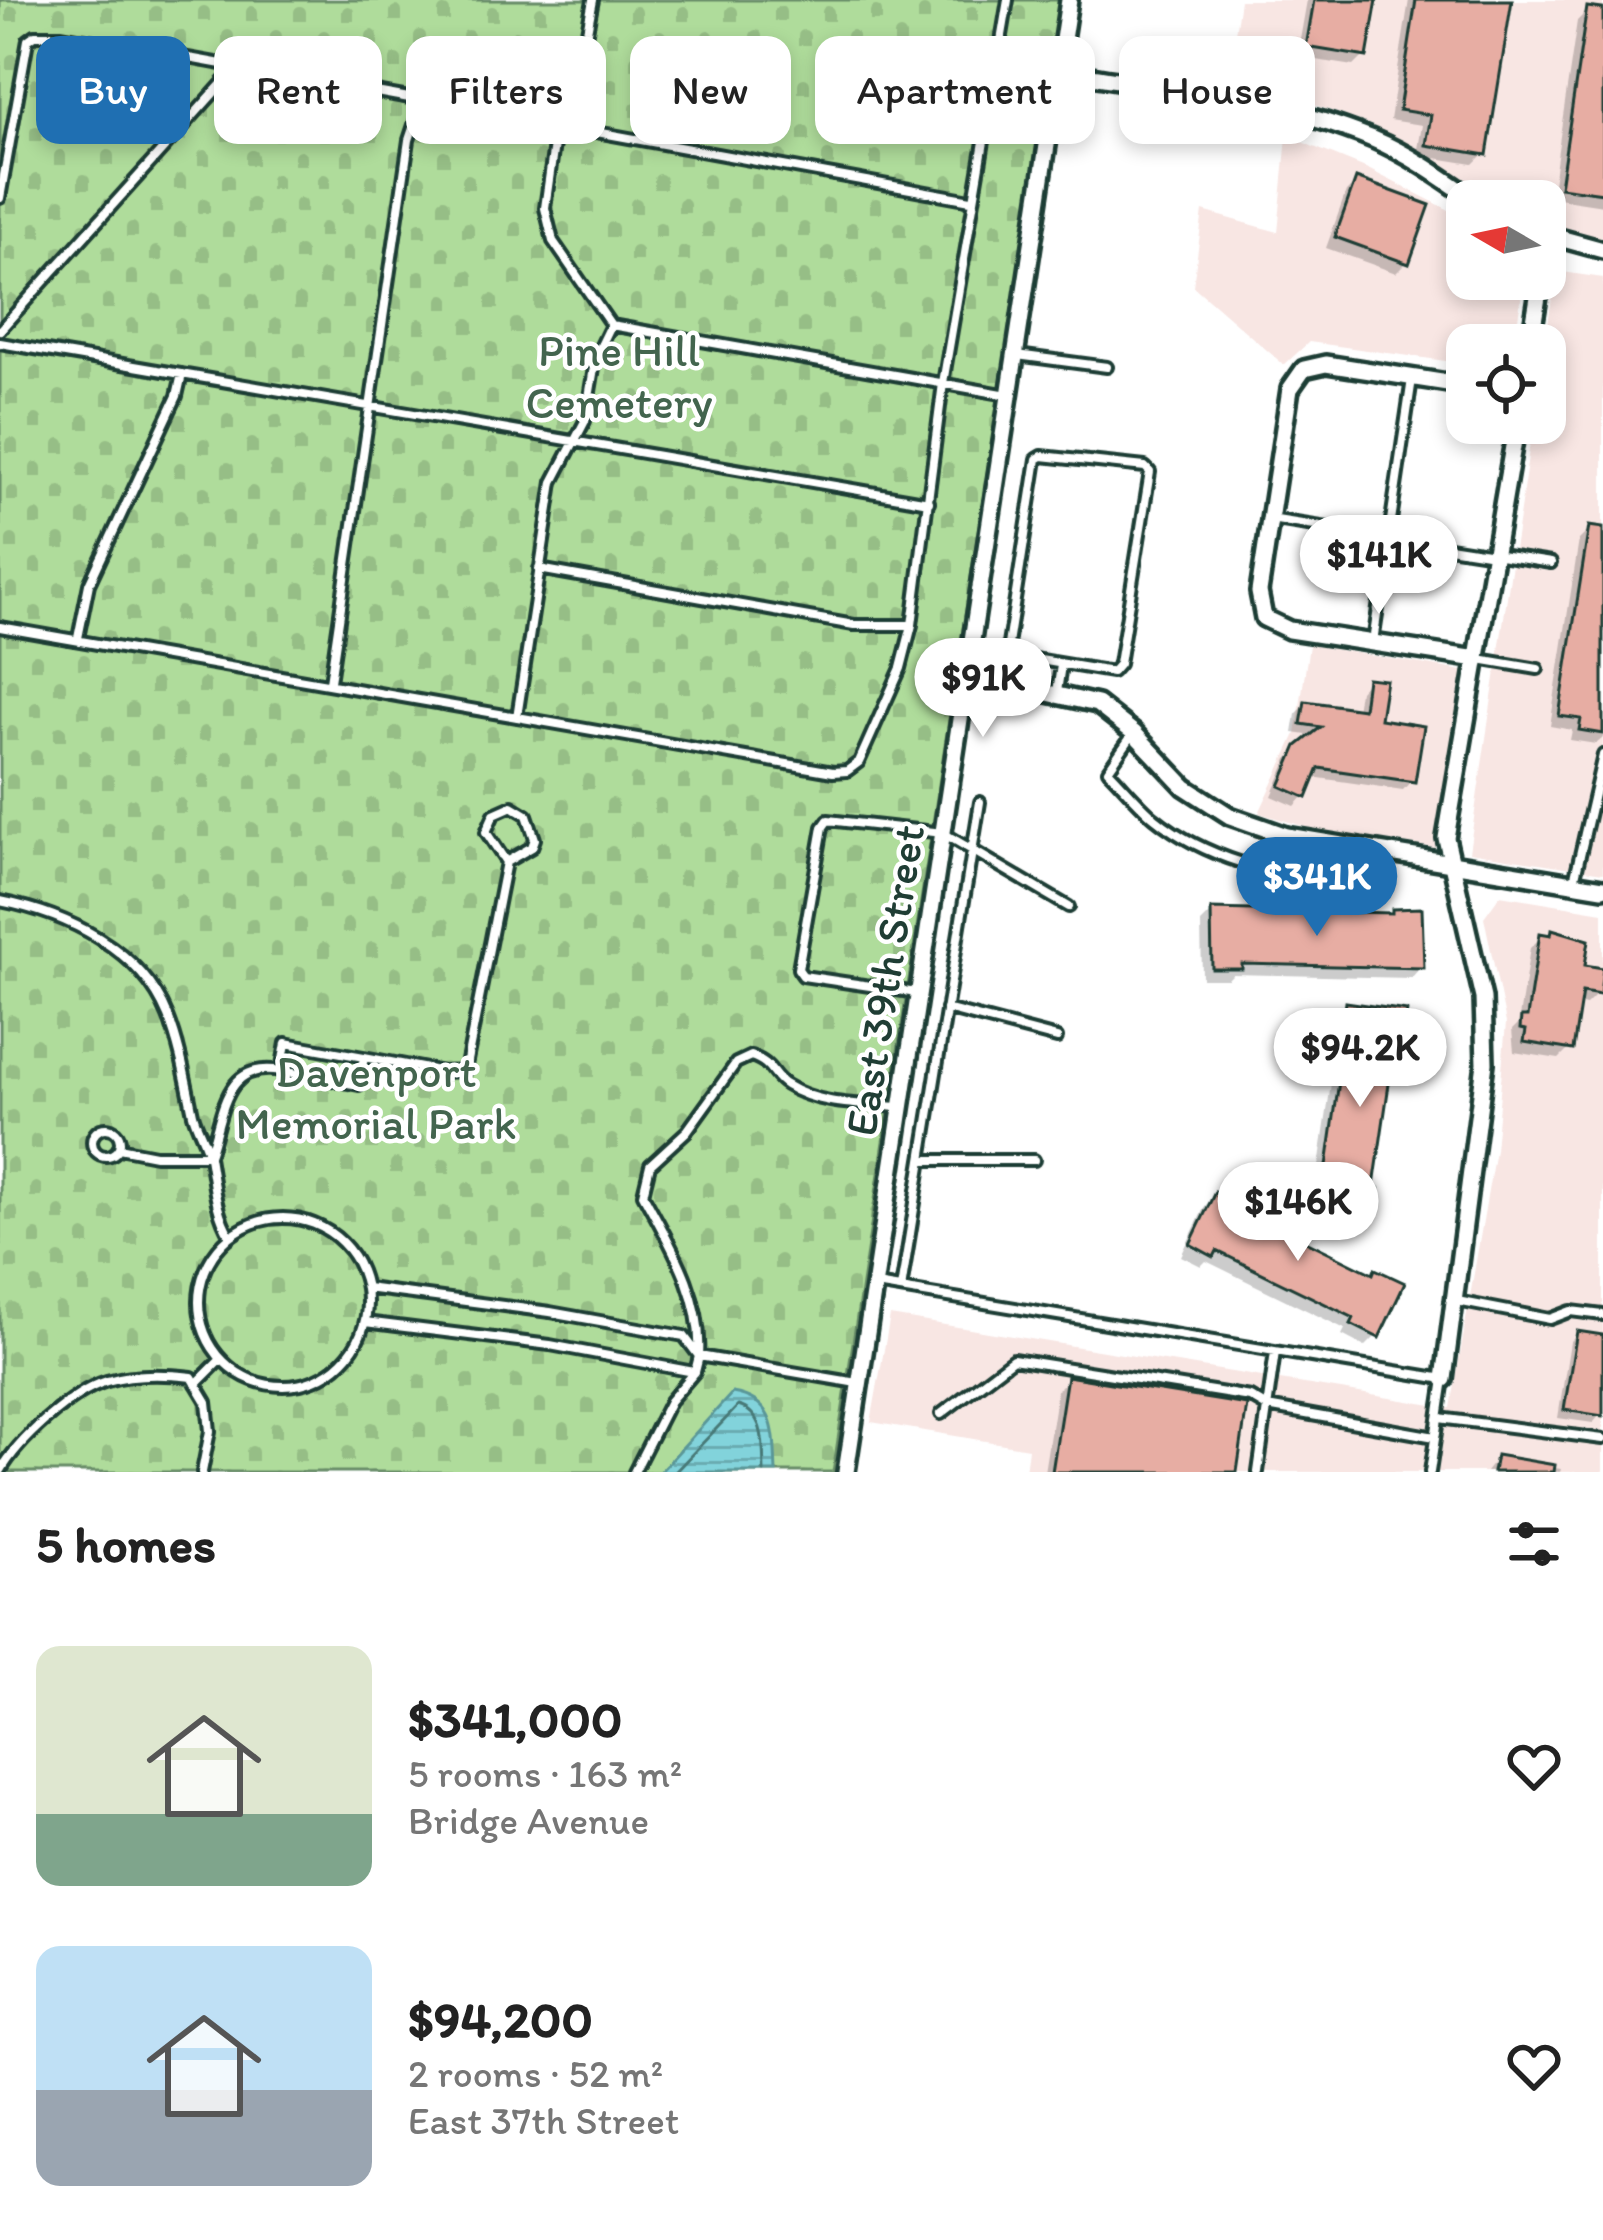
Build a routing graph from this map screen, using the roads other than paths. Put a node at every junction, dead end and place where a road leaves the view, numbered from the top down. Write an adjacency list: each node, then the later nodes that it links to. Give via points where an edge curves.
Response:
1 (593, 0): 4 (lane)
2 (1008, 0): 15 (lane)
3 (1069, 0): 5 (street, East 39th Street)
4 (586, 36)
5 (1063, 36)
6 (214, 62): 14 (lane, via 35,35)
7 (1095, 76): 13 (street, via 1310,117 1376,140)
8 (214, 93): 19 (lane)
9 (606, 132): 15 (lane)
10 (409, 144): 28 (lane)
11 (554, 144): 18 (lane, via 545,208 553,241)
12 (1047, 144): 21 (street, East 39th Street)
13 (1446, 180)
14 (0, 198)
15 (972, 200): 25 (lane)
16 (1566, 244): 17 (street)
17 (1603, 250)
18 (611, 325): 25 (lane); 29 (lane)
19 (0, 330)
20 (0, 344): 23 (lane)
21 (1015, 355): 22 (lane); 27 (street, East 39th Street)
22 (1107, 367)
23 (182, 374): 28 (lane); 39 (lane, via 89,584)
24 (1412, 378): 26 (street); 32 (street, via 1325,364 1304,369 1290,389); 33 (lane)
25 (943, 383): 27 (lane); 31 (lane)
26 (1446, 383)
27 (1009, 395): 44 (street, East 39th Street)
28 (372, 407): 29 (lane); 45 (lane)
29 (573, 441): 31 (lane); 36 (lane, via 553,482)
30 (1513, 444): 34 (street)
31 (929, 502): 37 (lane)
32 (1270, 519): 33 (lane); 40 (street, via 1259,592 1264,618 1288,630)
33 (1389, 538): 34 (lane); 40 (lane)
34 (1495, 554): 35 (lane); 41 (street)
35 (1551, 563)
36 (539, 568): 37 (lane, via 854,626); 47 (lane)
37 (912, 625): 47 (lane, via 860,762 847,771)
38 (0, 626): 39 (lane)
39 (78, 638): 45 (lane)
40 (1373, 642): 41 (street)
41 (1477, 659): 43 (lane); 55 (street, via 1446,838)
42 (1061, 665): 42 (lane, via 1112,672 1119,664 1150,472 1144,467 1037,459 1007,651); 46 (lane)
43 (1538, 668)
44 (967, 675): 46 (street); 51 (street, East 39th Street)
45 (330, 682): 47 (lane)
46 (1057, 692): 48 (street, via 1097,704)
47 (518, 716)
48 (1134, 733): 53 (street, via 1185,787 1230,816); 53 (lane, via 1108,770 1155,818 1195,844 1227,860 1342,885 1349,883)
49 (1603, 754): 56 (lane)
50 (980, 802): 52 (lane)
51 (943, 833): 52 (lane); 60 (street, East 39th Street); 60 (lane, via 828,820 798,969)
52 (972, 850): 59 (lane); 61 (lane)
53 (1353, 850): 55 (street)
54 (506, 862): 54 (lane, via 535,839 527,814 512,806 494,814 486,832); 63 (lane, via 465,1071)
55 (1451, 865): 56 (street); 74 (street, via 1484,998 1485,1063)
56 (1574, 883): 57 (street)
57 (1603, 888)
58 (0, 902): 67 (lane, via 75,925 116,948 147,980 168,1014)
59 (1070, 907)
60 (919, 993): 65 (street, East 39th Street)
61 (946, 1009): 62 (lane); 68 (lane)
62 (1057, 1038)
63 (364, 1057): 64 (lane, via 359,1085); 64 (lane, via 286,1043)
64 (281, 1071): 67 (lane, via 259,1067 241,1075)
65 (901, 1107): 71 (street, East 39th Street); 78 (lane, via 825,1101 783,1084 768,1062 751,1056 736,1063 650,1166 644,1194 697,1306)
66 (119, 1148): 67 (lane)
67 (209, 1155): 70 (lane)
68 (922, 1160): 69 (lane); 73 (lane)
69 (1034, 1160)
70 (230, 1236): 72 (lane, via 276,1218 311,1222 358,1262); 79 (lane, via 201,1278 198,1310)
71 (874, 1284): 73 (lane); 82 (street, East 39th Street)
72 (366, 1288): 76 (lane); 78 (lane, via 684,1336)
73 (901, 1289): 77 (lane)
74 (1455, 1301): 75 (lane, via 1550,1319 1571,1311); 81 (street)
75 (1603, 1315)
76 (365, 1322): 79 (lane, via 348,1356 302,1385 272,1387); 80 (lane)
77 (1276, 1352): 81 (lane); 84 (lane)
78 (699, 1356): 80 (lane); 82 (lane)
79 (220, 1360): 83 (lane)
80 (695, 1372): 93 (lane, via 670,1401)
81 (1444, 1379): 86 (lane)
82 (860, 1383): 94 (street, East 39th Street)
83 (195, 1385): 90 (lane, via 192,1377 168,1374 106,1381 67,1403); 92 (lane, via 207,1402 210,1431)
84 (1268, 1407): 85 (lane, via 1250,1397 1013,1359); 87 (lane); 95 (lane)
85 (941, 1414)
86 (1438, 1418): 87 (lane); 88 (lane)
87 (1436, 1437): 96 (lane)
88 (1603, 1439)
89 (0, 1448): 90 (lane)
90 (13, 1452): 91 (lane)
91 (0, 1472)
92 (202, 1472)
93 (634, 1472)
94 (846, 1472)
95 (1258, 1472)
96 (1430, 1472)

